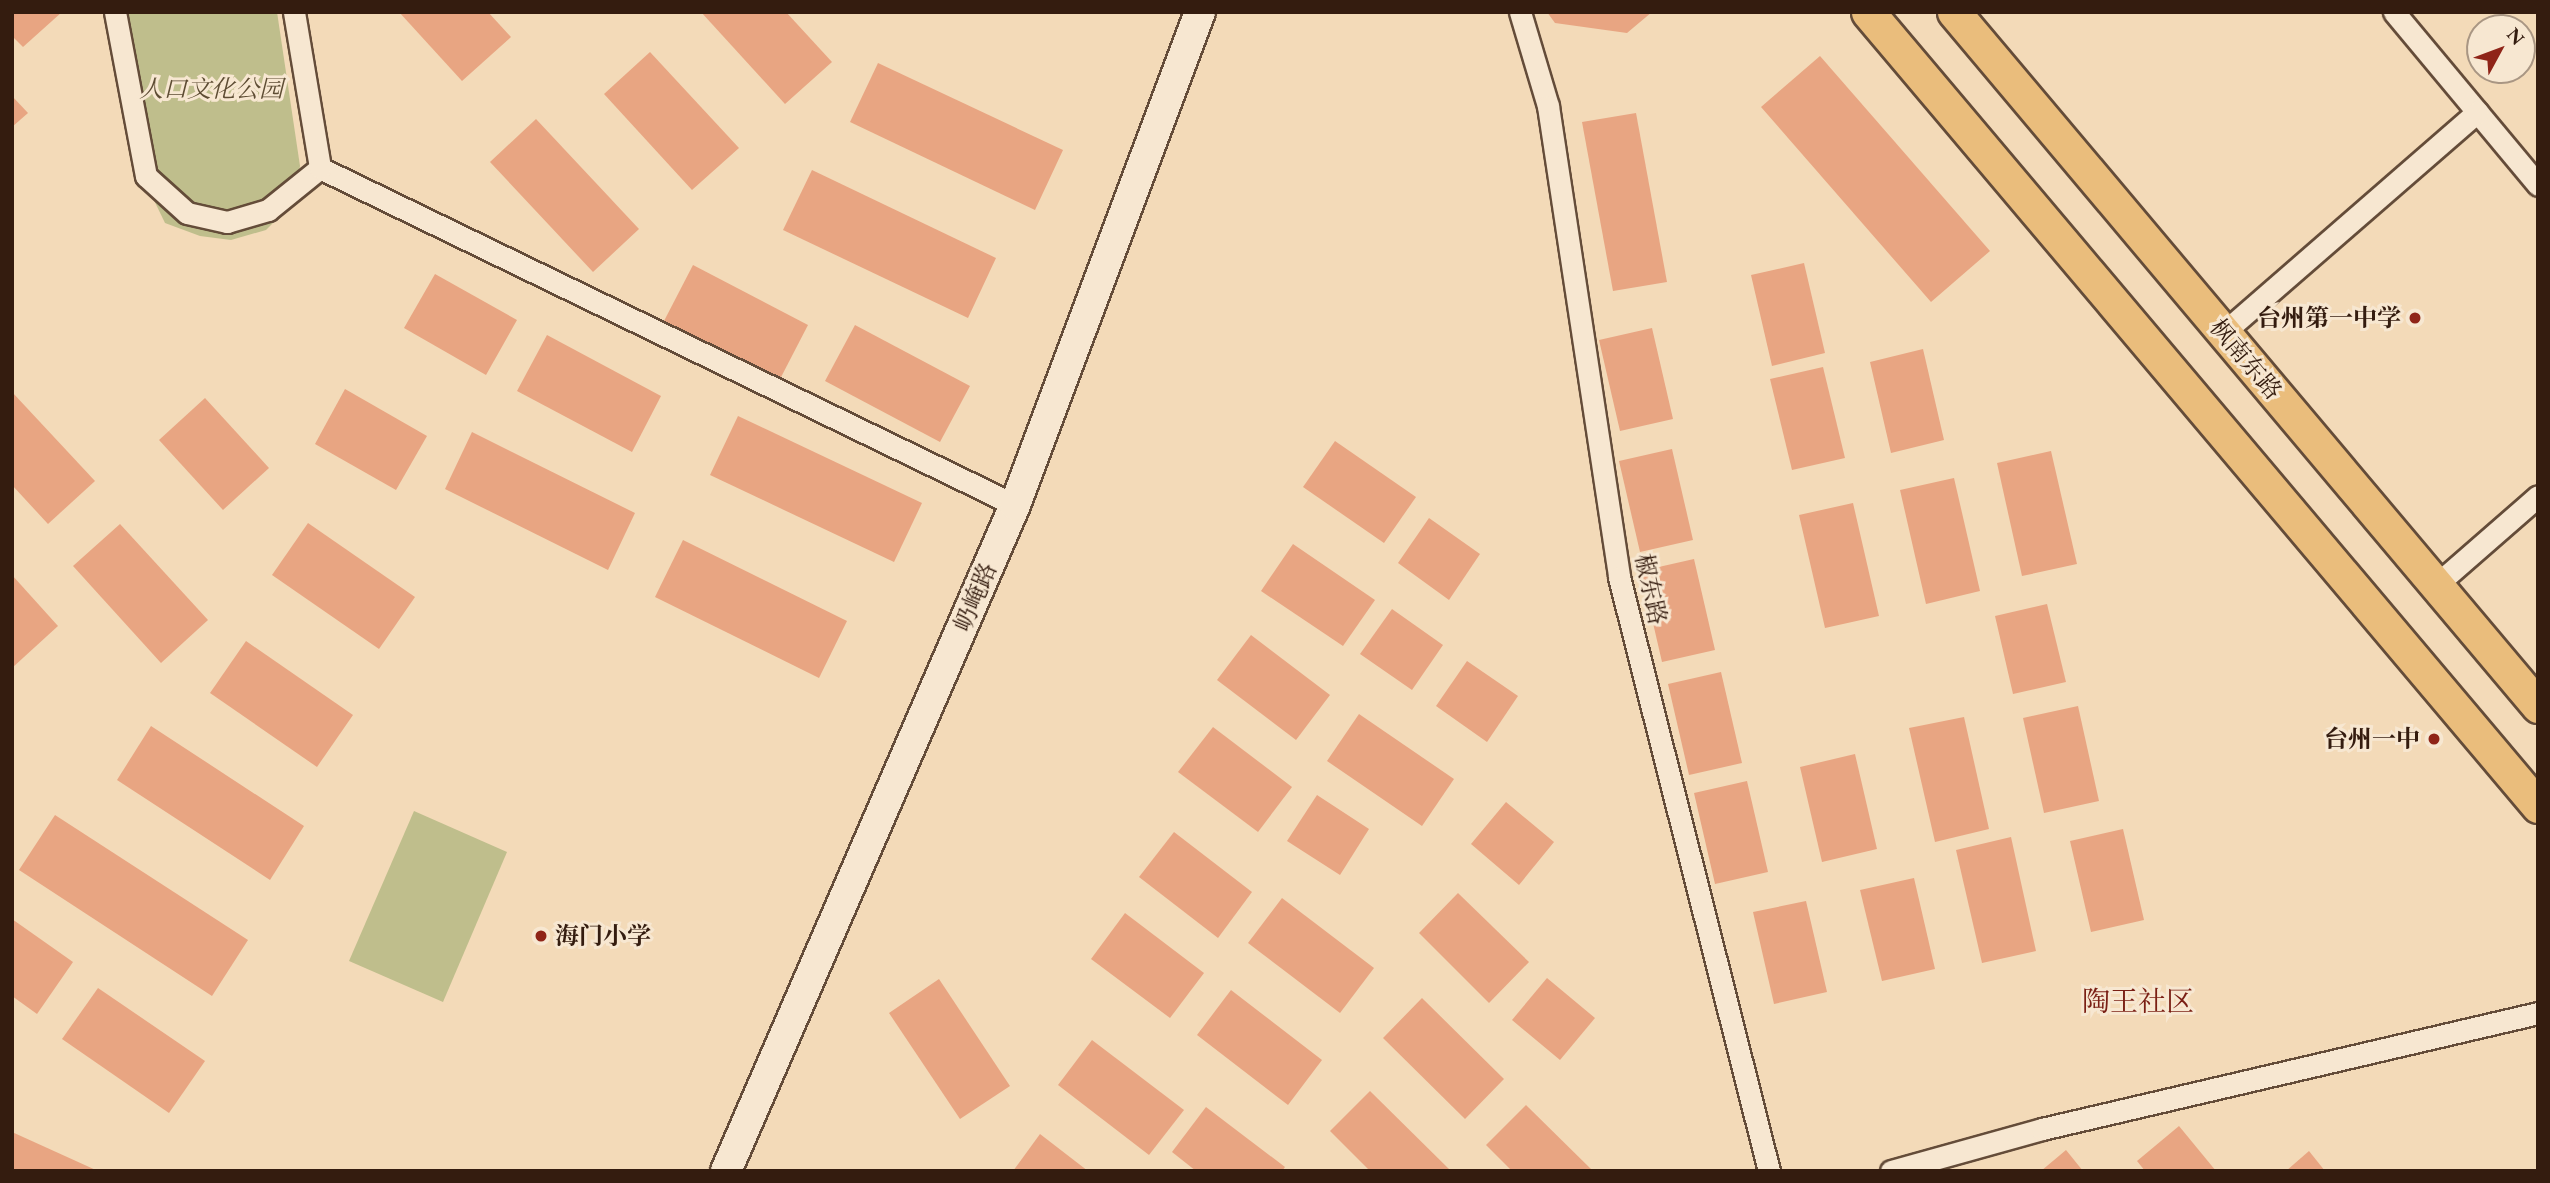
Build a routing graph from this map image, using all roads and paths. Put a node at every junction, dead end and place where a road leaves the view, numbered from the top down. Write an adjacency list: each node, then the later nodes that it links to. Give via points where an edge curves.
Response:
1 (115, 12): 9 (street, via 146,176 187,213 227,222 268,210)
2 (294, 12): 9 (street)
3 (1200, 12): 13 (street, 屷崦路)
4 (1520, 12): 19 (street, 椒东路, via 1548,106 1619,577)
5 (1868, 12): 16 (main road)
6 (1954, 12): 11 (main road, 枫南东路)
7 (2394, 12): 8 (street)
8 (2477, 112): 10 (street); 11 (street)
9 (320, 168): 13 (street)
10 (2538, 185)
11 (2223, 332): 14 (main road, 枫南东路)
12 (2538, 496): 14 (street)
13 (1015, 505): 18 (street, 屷崦路)
14 (2436, 585): 15 (main road, 枫南东路)
15 (2538, 706)
16 (2538, 806)
17 (2538, 1013): 20 (street, via 2042,1129)
18 (726, 1171)
19 (1769, 1171)
20 (1891, 1171)

